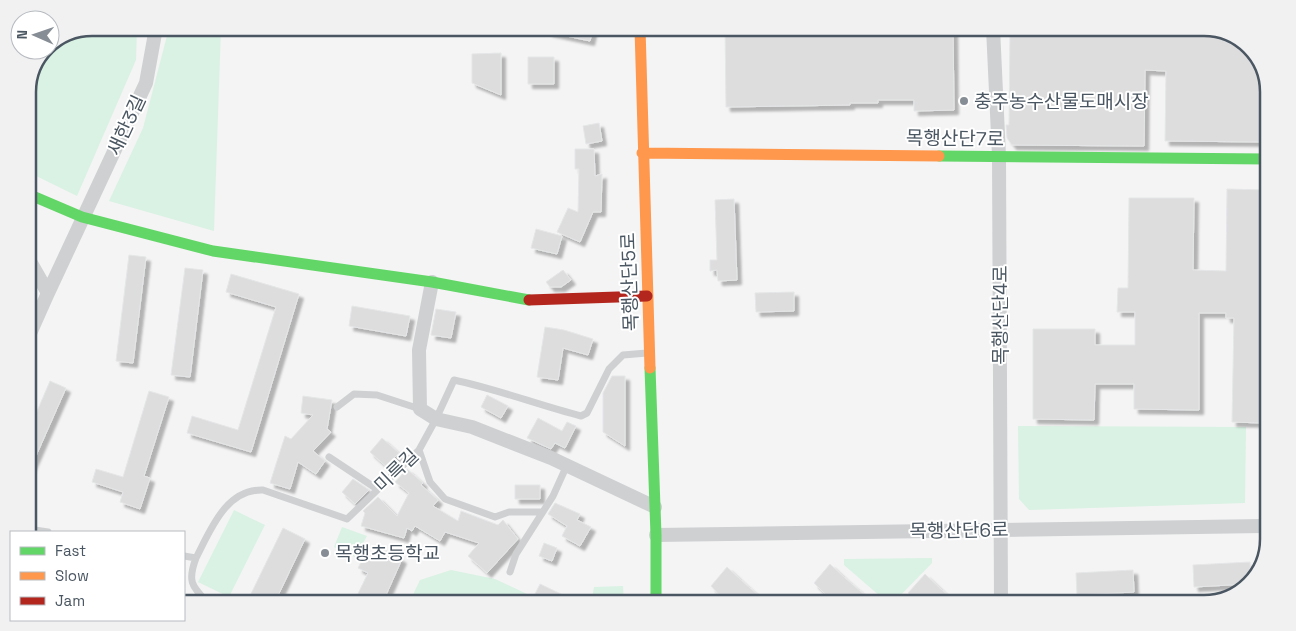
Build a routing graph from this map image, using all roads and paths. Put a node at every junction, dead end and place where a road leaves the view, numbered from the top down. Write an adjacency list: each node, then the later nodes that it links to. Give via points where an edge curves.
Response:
1 (155, 36): 8 (street, 새한3길, via 146,83)
2 (640, 36): 4 (street, 목행산단5로)
3 (993, 36): 5 (street, 목행산단4로)
4 (642, 153): 5 (street, 목행산단7로); 12 (street, 목행산단5로)
5 (999, 156): 6 (street, 목행산단7로); 25 (street, 목행산단4로)
6 (1260, 159)
7 (36, 197): 8 (street)
8 (82, 217): 10 (street, via 213,251); 11 (street, 새한3길)
9 (36, 272): 11 (street)
10 (432, 282): 12 (street, via 530,300); 16 (street, via 418,350)
11 (48, 293): 13 (street, 새한3길)
12 (647, 296): 14 (street, 목행산단5로)
13 (36, 320)
14 (649, 353): 17 (lane, 미륵길, via 623,356 609,369 587,413 581,416 454,380); 22 (street, 목행산단5로)
15 (337, 406): 16 (lane, via 354,394 377,395)
16 (420, 409): 17 (street)
17 (436, 420): 18 (lane, 미륵길); 20 (street, via 472,427)
18 (419, 450): 21 (lane, 미륵길); 23 (lane, via 430,482 445,499 495,517 509,512)
19 (329, 457): 21 (lane)
20 (567, 465): 22 (street); 23 (lane)
21 (377, 489): 28 (lane, 미륵길, via 347,519 263,490 250,490 237,496 216,518)
22 (655, 507): 26 (street, 목행산단5로)
23 (542, 512): 29 (lane, via 516,554)
24 (1260, 526): 25 (street, 목행산단6로)
25 (1001, 529): 26 (street, 목행산단6로); 32 (street, 목행산단4로)
26 (656, 535): 31 (street, 목행산단5로)
27 (185, 556): 28 (lane)
28 (196, 558): 30 (lane, via 190,572 192,587)
29 (510, 572)
30 (200, 595)
31 (656, 595)
32 (1001, 595)

